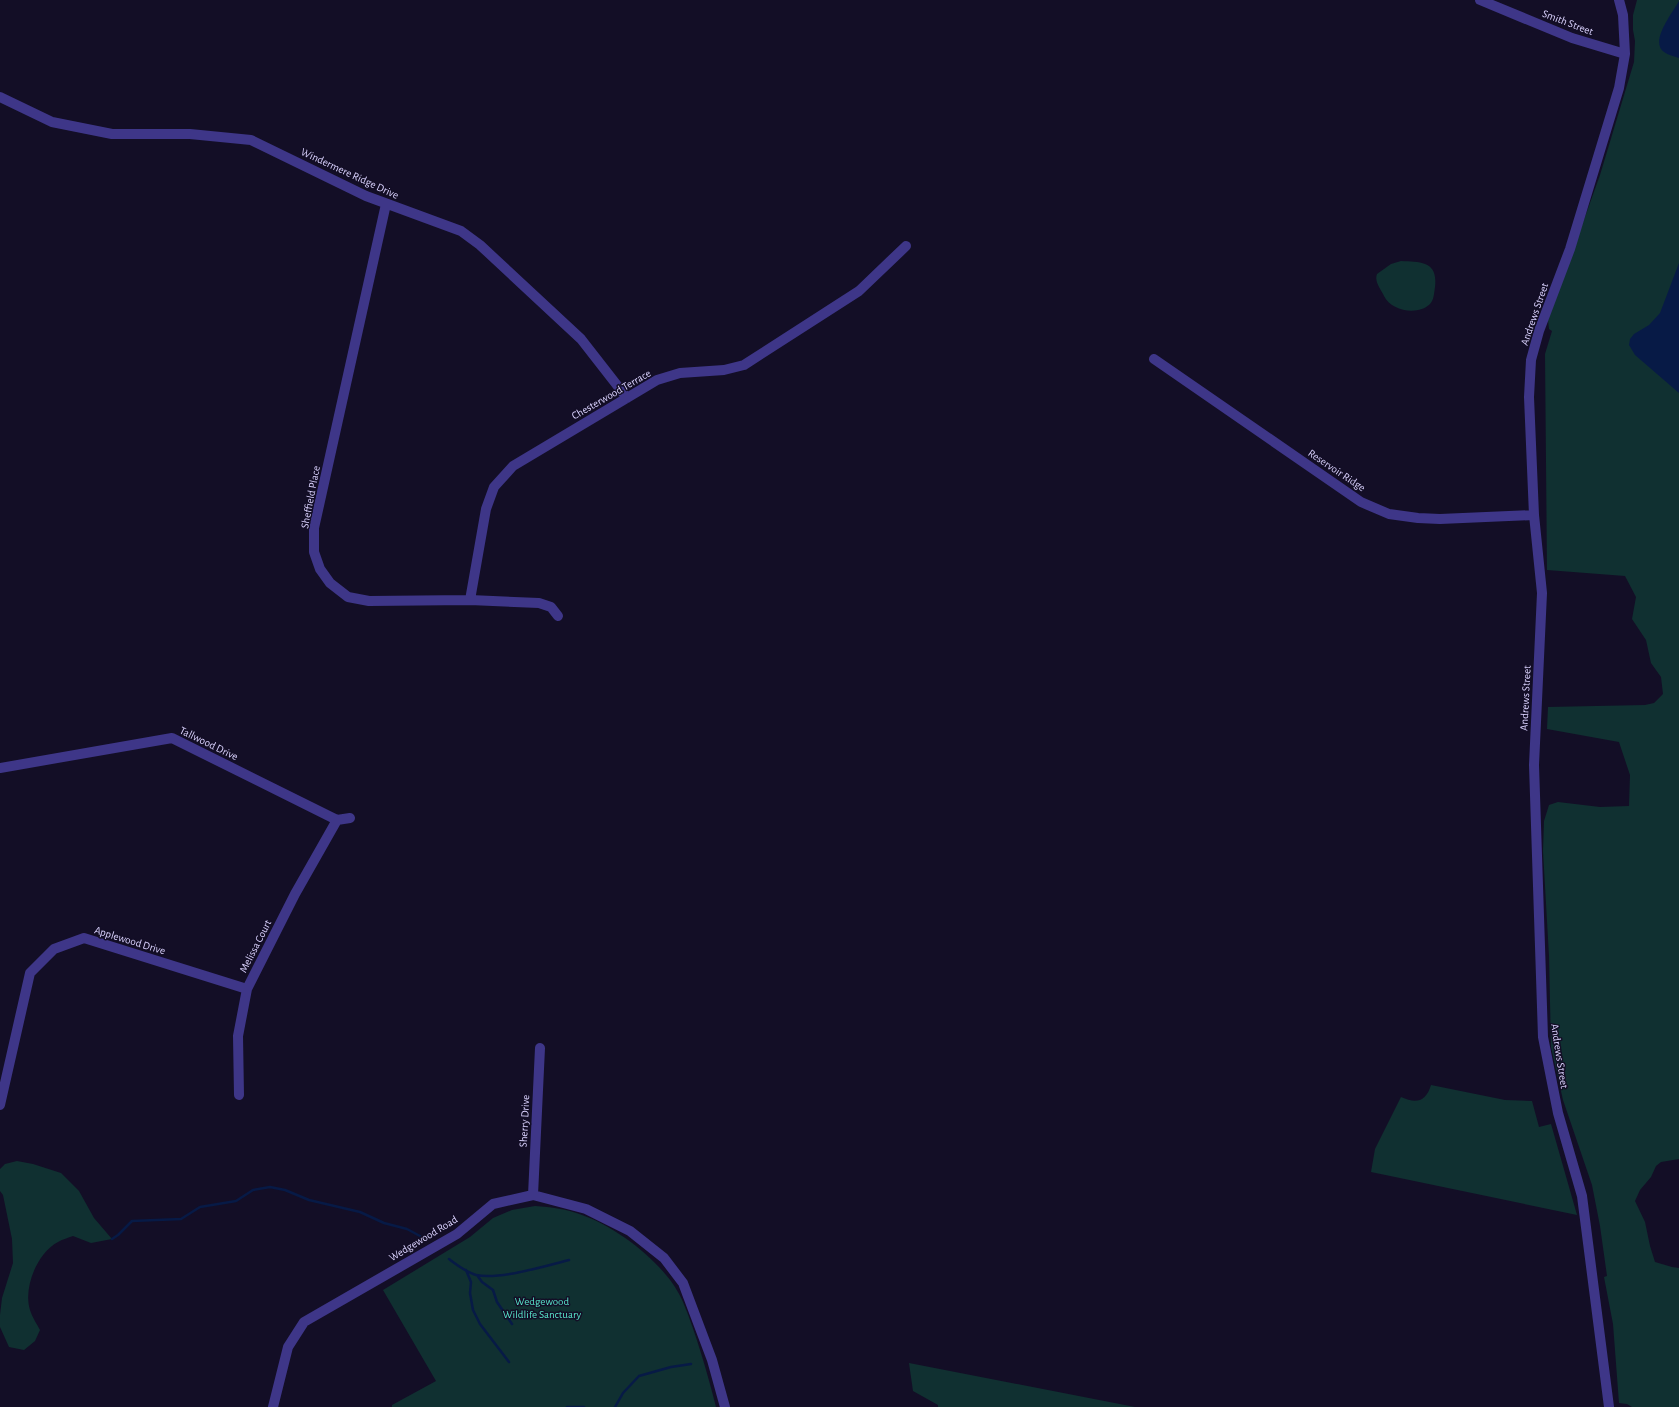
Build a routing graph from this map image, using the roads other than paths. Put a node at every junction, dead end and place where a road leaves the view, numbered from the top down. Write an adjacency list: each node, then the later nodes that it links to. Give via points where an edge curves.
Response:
1 (1480, 0): 3 (street, Smith Street, via 1572,38)
2 (1619, 0): 3 (street, Andrews Street, via 1623,15)
3 (1626, 54): 9 (street, Andrews Street, via 1619,88 1570,249 1539,330 1531,360 1529,397)
4 (0, 97): 5 (street, Windermere Ridge Drive, via 52,122 112,134 190,134 251,140)
5 (386, 204): 8 (street, Windermere Ridge Drive, via 461,231 480,245 581,339); 10 (street, Sheffield Place, via 314,528 314,552 320,569 330,583 348,597 369,601)
6 (906, 246): 8 (street, Chesterwood Terrace, via 859,291 744,365 724,370 680,373 657,380)
7 (1154, 359): 9 (street, Reservoir Ridge, via 1361,502 1389,514 1440,519)
8 (627, 398): 10 (street, Chesterwood Terrace, via 513,466 494,487 486,509)
9 (1534, 515): 22 (street, Andrews Street, via 1542,593 1534,764 1543,1036 1558,1113 1582,1196)
10 (470, 600): 11 (street, Sheffield Place, via 539,603 551,607)
11 (558, 616)
12 (0, 768): 14 (street, Tallwood Drive, via 172,738)
13 (350, 818): 14 (street)
14 (337, 820): 15 (street, Melissa Court, via 295,894)
15 (247, 989): 17 (street, Melissa Court, via 238,1036); 18 (street, Applewood Drive, via 84,938 54,949 30,973)
16 (540, 1048): 19 (street, Sherry Drive)
17 (239, 1095)
18 (0, 1105)
19 (533, 1195): 20 (street, Wedgewood Road, via 493,1204 457,1234 304,1322 288,1347); 21 (street, Wedgewood Road, via 586,1209 630,1231 664,1258 689,1297 712,1360)
20 (273, 1407)
21 (725, 1407)
22 (1609, 1407)

